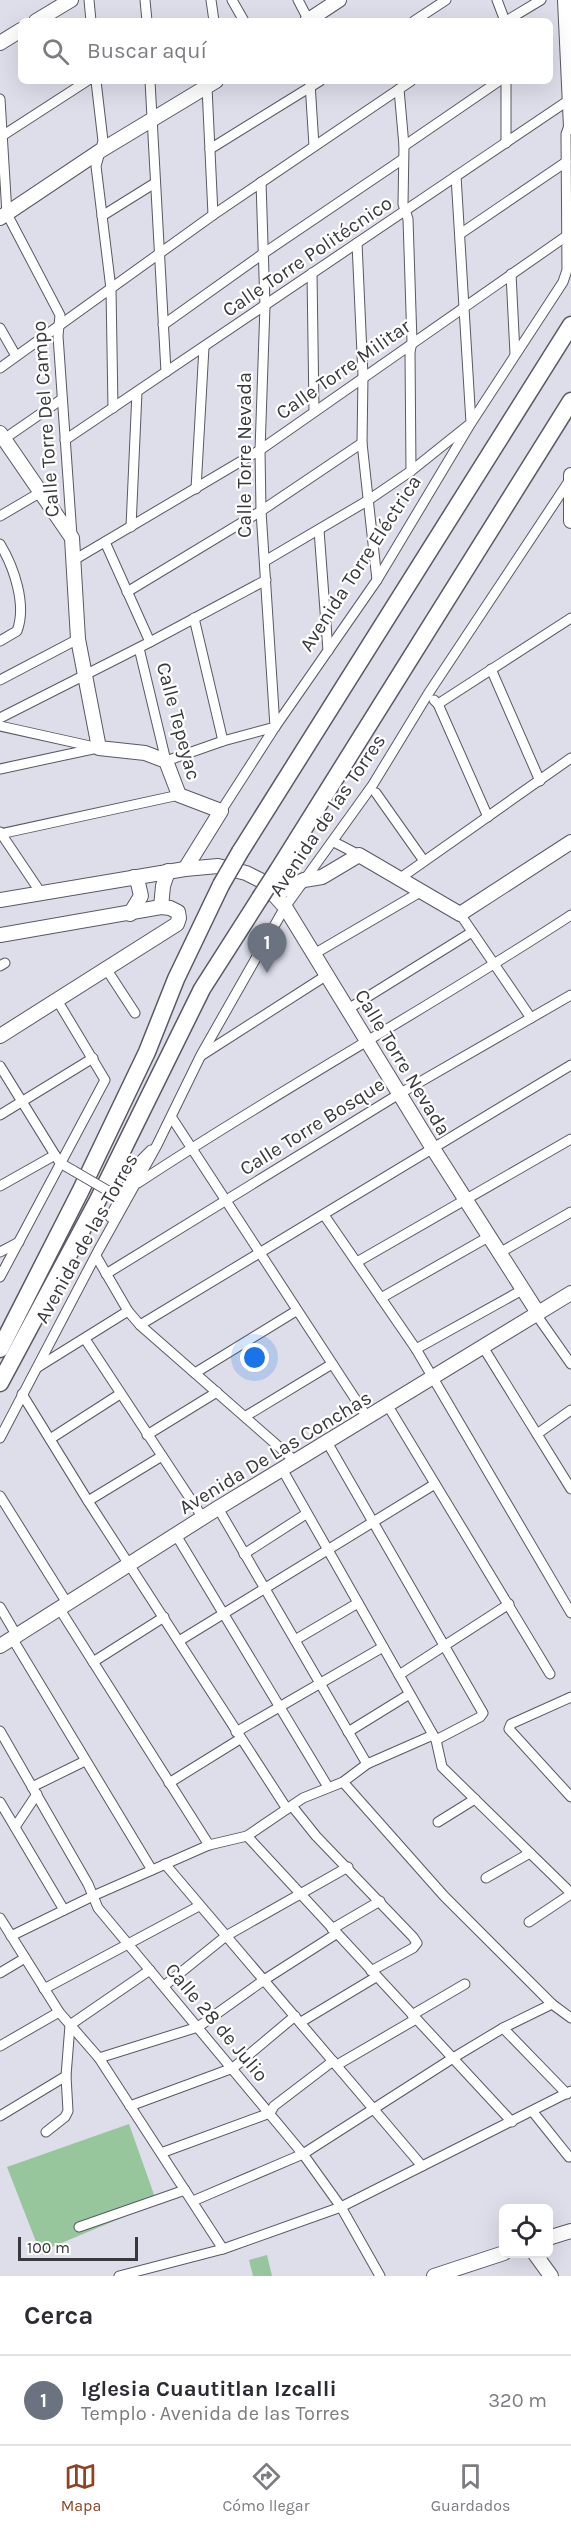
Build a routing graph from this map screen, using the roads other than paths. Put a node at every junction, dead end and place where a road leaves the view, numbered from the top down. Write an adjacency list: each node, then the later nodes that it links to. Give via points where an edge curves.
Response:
1 (71, 0): 12 (street)
2 (89, 0): 13 (street)
3 (145, 0): 14 (street)
4 (211, 0): 15 (street)
5 (232, 0): 16 (street)
6 (298, 0): 17 (street)
7 (339, 0): 18 (street)
8 (446, 0): 19 (street)
9 (497, 0): 20 (street)
10 (541, 0): 21 (street)
11 (565, 0): 34 (street)
12 (41, 18)
13 (91, 18)
14 (147, 18)
15 (214, 18)
16 (242, 18)
17 (307, 18)
18 (313, 18)
19 (419, 18)
20 (504, 18)
21 (510, 18)
22 (18, 32): 23 (street)
23 (0, 43)
24 (82, 84): 37 (street)
25 (96, 84): 42 (street, via 103,141)
26 (150, 84): 35 (street)
27 (211, 84): 35 (street); 41 (street)
28 (310, 84): 39 (street); 41 (street)
29 (406, 84): 32 (street)
30 (495, 84): 40 (street)
31 (506, 84): 38 (street)
32 (399, 89): 39 (street); 40 (street)
33 (0, 99): 37 (street, Calle Torre Del Campo)
34 (569, 100): 36 (street); 38 (street, Calle Torre Politécnico)
35 (153, 121): 42 (street); 47 (street)
36 (570, 125): 44 (street, via 566,134)
37 (3, 136): 50 (street, Calle Torre Del Campo)
38 (506, 143): 45 (street, Calle Torre Politécnico)
39 (314, 146): 46 (street)
40 (404, 146): 43 (street)
41 (210, 149): 49 (street)
42 (100, 151): 50 (street); 51 (street, via 96,166)
43 (403, 159): 48 (street); 55 (street)
44 (566, 162): 52 (street); 53 (street)
45 (456, 176): 48 (street, Calle Torre Politécnico); 52 (street)
46 (261, 182): 49 (street); 55 (street, Calle Torre Nevada)
47 (155, 183): 51 (street); 56 (street)
48 (405, 211): 54 (street, Calle Torre Politécnico); 66 (street)
49 (213, 215): 56 (street)
50 (3, 216): 64 (street, Calle Torre Del Campo, via 60,315)
51 (102, 216): 59 (street)
52 (460, 234): 61 (street)
53 (565, 237): 58 (street, Calle Torre Militar); 68 (street, Avenida Torre Eléctrica, via 566,276)
54 (357, 243): 57 (street, Calle Torre Politécnico); 72 (street)
55 (264, 253): 60 (street, Calle Torre Nevada); 62 (street)
56 (159, 256): 59 (street); 62 (street)
57 (312, 273): 60 (street, Calle Torre Politécnico); 77 (street)
58 (511, 274): 61 (street, Calle Torre Militar); 68 (street)
59 (111, 288): 64 (street); 76 (street)
60 (265, 306): 67 (street, Calle Torre Politécnico); 82 (street, Calle Torre Nevada)
61 (463, 308): 66 (street, Calle Torre Militar); 78 (street)
62 (163, 325): 71 (street)
63 (571, 325): 196 (highway, bridge, via 221,885 81,1192)
64 (59, 326): 69 (street); 74 (street, Calle Torre Del Campo)
65 (0, 328): 69 (street)
66 (412, 342): 72 (street, Calle Torre Militar); 83 (street)
67 (204, 347): 71 (street, Calle Torre Politécnico); 85 (street)
68 (515, 354): 78 (street, Avenida Torre Eléctrica)
69 (16, 356): 70 (street)
70 (0, 368)
71 (166, 372): 73 (street, Calle Torre Politécnico)
72 (363, 376): 77 (street, Calle Torre Militar); 81 (street)
73 (137, 392): 76 (street, Calle Torre Politécnico); 91 (street)
74 (62, 399): 79 (street); 80 (street, Calle Torre Del Campo)
75 (571, 401): 138 (highway, bridge, via 278,870)
76 (113, 408): 80 (street, Calle Torre Politécnico)
77 (314, 411): 82 (street, Calle Torre Militar)
78 (471, 423): 83 (street); 99 (street, Avenida Torre Eléctrica)
79 (2, 436): 86 (street)
80 (65, 440): 93 (street, Calle Torre Del Campo)
81 (363, 443): 87 (street); 88 (street)
82 (260, 450): 85 (street, Calle Torre Militar); 88 (street, Calle Torre Nevada)
83 (411, 471): 87 (street)
84 (571, 477): 90 (street); 111 (street, Avenida de las Torres)
85 (196, 489): 91 (street, Calle Torre Militar)
86 (41, 492): 89 (street); 93 (street)
87 (367, 501): 92 (street); 99 (street)
88 (261, 511): 97 (street, Calle Torre Nevada); 100 (street)
89 (0, 516)
90 (571, 521)
91 (131, 527): 94 (street, Calle Torre Militar)
92 (319, 530): 97 (street); 107 (street)
93 (72, 538): 96 (street, Calle Torre Del Campo)
94 (105, 542): 96 (street, Calle Torre Militar); 100 (street)
95 (0, 544): 104 (street, via 17,579 20,624 17,631)
96 (74, 560): 103 (street, Calle Torre Del Campo)
97 (265, 561): 98 (street, Calle Torre Nevada)
98 (266, 580): 101 (street); 115 (street, Calle Torre Nevada)
99 (377, 580): 107 (street, Avenida Torre Eléctrica)
100 (127, 592): 105 (street)
101 (194, 618): 105 (street); 116 (street)
102 (571, 618): 108 (street)
103 (78, 639): 109 (street, Calle Torre Del Campo); 110 (street)
104 (0, 641)
105 (150, 642): 106 (street)
106 (139, 648): 109 (street); 119 (street, Calle Tepeyac)
107 (328, 651): 115 (street, Avenida Torre Eléctrica)
108 (491, 669): 112 (street); 121 (street)
109 (84, 675): 113 (street); 117 (street, Calle Torre Del Campo)
110 (0, 680)
111 (428, 694): 112 (street); 127 (street, Avenida de las Torres)
112 (438, 704): 125 (street)
113 (0, 718)
114 (0, 726): 117 (street)
115 (275, 727): 116 (street); 124 (street, Avenida Torre Eléctrica)
116 (223, 741): 119 (street)
117 (99, 748): 119 (street, via 145,753); 120 (street)
118 (571, 758): 121 (street)
119 (166, 761): 123 (street, Calle Tepeyac)
120 (0, 769)
121 (540, 781): 125 (street)
122 (376, 793): 130 (street)
123 (179, 795): 124 (street, Calle Tepeyac); 126 (street)
124 (221, 811): 131 (street, Avenida Torre Eléctrica)
125 (488, 817): 130 (street)
126 (0, 833): 137 (street)
127 (334, 842): 129 (street); 135 (street, Avenida de las Torres)
128 (571, 842): 143 (street)
129 (358, 855): 134 (street); 135 (street, via 322,877)
130 (424, 861): 134 (street)
131 (185, 869): 132 (street, Calle Torre Nevada); 138 (street, Calle Torre Nevada, via 218,866 246,873 262,881)
132 (168, 872): 133 (street, Calle Torre Nevada); 140 (street)
133 (134, 878): 137 (street, Calle Torre Nevada); 142 (street, via 141,896)
134 (399, 879): 136 (street)
135 (303, 880): 138 (street); 141 (street, Avenida de las Torres)
136 (422, 891): 143 (street); 147 (street)
137 (41, 893): 139 (street, Calle Torre Nevada)
138 (268, 896): 141 (street, Calle Torre Nevada); 203 (highway, via 202,989 98,1200)
139 (0, 900)
140 (162, 907): 142 (street); 149 (street, via 178,912 177,924)
141 (285, 907): 147 (street, Calle Torre Nevada); 158 (street, Avenida de las Torres)
142 (129, 914): 146 (street)
143 (460, 914): 145 (street)
144 (571, 915): 148 (street)
145 (472, 932): 148 (street); 153 (street)
146 (0, 935)
147 (314, 954): 150 (street, Calle Torre Nevada)
148 (495, 965): 155 (street); 157 (street)
149 (107, 970): 152 (street); 154 (street)
150 (327, 975): 153 (street, Calle Torre Nevada); 158 (street)
151 (571, 994): 155 (street, Calle Torre Bosque)
152 (57, 1000): 156 (street); 159 (street)
153 (348, 1009): 157 (street, Calle Torre Nevada)
154 (135, 1013)
155 (531, 1018): 162 (street, Calle Torre Bosque)
156 (0, 1036)
157 (368, 1042): 162 (street, Calle Torre Nevada); 169 (street)
158 (201, 1055): 165 (street, Avenida de las Torres)
159 (93, 1058): 163 (street); 170 (street, via 104,1075 103,1085)
160 (571, 1065): 168 (street)
161 (0, 1066): 163 (street)
162 (399, 1094): 168 (street, Calle Torre Nevada); 175 (street, Calle Torre Bosque)
163 (23, 1102): 164 (street); 170 (street)
164 (0, 1115)
165 (171, 1118): 167 (street, Avenida de las Torres); 169 (street)
166 (571, 1139): 174 (street)
167 (157, 1144): 171 (street, Avenida de las Torres); 173 (street, via 141,1160)
168 (432, 1147): 174 (street, Calle Torre Nevada); 177 (street)
169 (191, 1148): 171 (street); 175 (street)
170 (57, 1159): 172 (street); 173 (street, bridge); 179 (street)
171 (136, 1184): 182 (street, Avenida de las Torres)
172 (0, 1186)
173 (121, 1198): 182 (street, via 100,1237)
174 (465, 1200): 178 (street, Calle Torre Nevada); 184 (street)
175 (225, 1201): 183 (street); 185 (street, Calle Torre Bosque)
176 (571, 1212): 181 (street)
177 (324, 1215): 183 (street); 184 (street)
178 (490, 1236): 181 (street, Calle Torre Nevada); 189 (street)
179 (19, 1242): 180 (street); 186 (street)
180 (0, 1252)
181 (501, 1252): 187 (street, Calle Torre Nevada)
182 (97, 1254): 185 (street); 200 (street, Avenida de las Torres)
183 (259, 1254): 191 (street); 193 (street)
184 (357, 1262): 189 (street)
185 (106, 1274): 190 (street)
186 (0, 1276)
187 (524, 1289): 192 (street, Calle Torre Nevada); 197 (street)
188 (571, 1293): 192 (street, Avenida De Las Conchas)
189 (381, 1298): 197 (street)
190 (128, 1311): 193 (street); 194 (street)
191 (296, 1311): 198 (street); 201 (street)
192 (538, 1313): 195 (street, Avenida De Las Conchas); 199 (street)
193 (140, 1325): 201 (street)
194 (85, 1339): 200 (street); 206 (street)
195 (483, 1347): 202 (street, Avenida De Las Conchas); 211 (street)
196 (0, 1349)
197 (416, 1349): 202 (street)
198 (332, 1364): 209 (street); 210 (street)
199 (571, 1364)
200 (36, 1368): 205 (street, Avenida de las Torres)
201 (195, 1373): 204 (street)
202 (433, 1378): 207 (street, Avenida De Las Conchas); 236 (street)
203 (0, 1383)
204 (217, 1392): 209 (street); 212 (street)
205 (22, 1394): 213 (street, Avenida de las Torres); 214 (street)
206 (120, 1394): 212 (street); 214 (street)
207 (388, 1406): 210 (street, Avenida De Las Conchas); 219 (street)
208 (571, 1410): 211 (street)
209 (246, 1416): 217 (street)
210 (367, 1417): 215 (street, Avenida De Las Conchas)
211 (537, 1434): 220 (street)
212 (147, 1435): 216 (street)
213 (0, 1438)
214 (50, 1439): 222 (street)
215 (327, 1442): 217 (street, Avenida De Las Conchas); 226 (street)
216 (162, 1456): 222 (street); 225 (street)
217 (295, 1461): 218 (street, Avenida De Las Conchas)
218 (282, 1469): 223 (street, Avenida De Las Conchas); 224 (street)
219 (435, 1485): 226 (street); 233 (street)
220 (571, 1490)
221 (0, 1496): 234 (street)
222 (88, 1501): 230 (street)
223 (218, 1508): 225 (street, Avenida De Las Conchas); 229 (street)
224 (306, 1514): 228 (street); 229 (street)
225 (203, 1518): 227 (street, Avenida De Las Conchas)
226 (373, 1524): 228 (street); 242 (street)
227 (176, 1535): 230 (street, Avenida De Las Conchas); 237 (street)
228 (328, 1551): 231 (street); 232 (street)
229 (244, 1554): 231 (street)
230 (130, 1564): 234 (street, Avenida De Las Conchas); 238 (street)
231 (265, 1589): 237 (street); 240 (street)
232 (358, 1603): 240 (street); 244 (street)
233 (508, 1604): 242 (street); 246 (street)
234 (63, 1606): 239 (street, Avenida De Las Conchas); 245 (street)
235 (0, 1607): 239 (street)
236 (571, 1613)
237 (225, 1614): 241 (street); 251 (street)
238 (165, 1617): 241 (street); 245 (street)
239 (15, 1637): 243 (street, Avenida De Las Conchas); 257 (street)
240 (295, 1640): 248 (street)
241 (179, 1641): 254 (street)
242 (443, 1645): 247 (street); 255 (street, via 483,1713)
243 (0, 1646)
244 (383, 1647): 247 (street); 248 (street)
245 (93, 1662): 259 (street)
246 (550, 1674)
247 (399, 1675): 249 (street)
248 (319, 1682): 251 (street); 253 (street)
249 (408, 1695): 253 (street); 255 (street)
250 (571, 1697): 262 (street, via 512,1724 509,1729)
251 (279, 1706): 254 (street); 260 (street)
252 (0, 1731): 261 (street, Calle 28 de Julio)
253 (348, 1732): 256 (street)
254 (238, 1735): 259 (street); 265 (street)
255 (434, 1737): 256 (street); 263 (street, via 442,1767)
256 (365, 1760): 258 (street)
257 (85, 1761): 261 (street); 273 (street)
258 (343, 1782): 260 (street); 295 (street, via 444,1896)
259 (169, 1783): 269 (street)
260 (328, 1787): 265 (street)
261 (34, 1791): 267 (street); 277 (street, Calle 28 de Julio)
262 (571, 1797)
263 (475, 1799): 266 (street); 270 (street)
264 (0, 1802): 267 (street)
265 (290, 1807): 268 (street); 272 (street)
266 (438, 1822)
267 (15, 1827): 280 (street)
268 (243, 1836): 269 (street); 276 (street)
269 (209, 1845): 271 (street)
270 (530, 1853): 274 (street); 275 (street)
271 (165, 1864): 273 (street); 279 (street)
272 (348, 1867): 276 (street); 278 (street)
273 (152, 1870): 277 (street)
274 (486, 1878)
275 (571, 1893): 282 (street)
276 (299, 1894): 283 (street); 285 (street)
277 (93, 1896): 280 (street); 286 (street, Calle 28 de Julio)
278 (380, 1901): 283 (street); 290 (street, via 417,1943)
279 (199, 1906): 285 (street); 286 (street)
280 (64, 1910): 284 (street)
281 (0, 1918): 284 (street)
282 (529, 1922)
283 (334, 1931): 290 (street); 291 (street)
284 (11, 1935): 287 (street)
285 (226, 1936): 291 (street); 293 (street)
286 (127, 1943): 288 (street, Calle 28 de Julio); 294 (street)
287 (25, 1958): 289 (street); 294 (street)
288 (150, 1970): 293 (street, Calle 28 de Julio); 300 (street)
289 (0, 1973)
290 (373, 1974): 297 (street); 299 (street)
291 (264, 1980): 299 (street); 301 (street)
292 (465, 1984): 297 (street)
293 (164, 1986): 301 (street, Calle 28 de Julio)
294 (44, 1989): 296 (street)
295 (552, 2004): 298 (street); 302 (street)
296 (59, 2012): 300 (street); 303 (street)
297 (414, 2017): 305 (street); 306 (street)
298 (571, 2018)
299 (298, 2019): 306 (street); 307 (street)
300 (70, 2025): 304 (street); 308 (street)
301 (198, 2027): 304 (street); 307 (street, Calle 28 de Julio)
302 (503, 2028): 305 (street); 309 (street)
303 (0, 2046)
304 (99, 2058): 310 (street)
305 (453, 2058): 311 (street); 315 (street)
306 (335, 2063): 311 (street); 313 (street, via 274,2106)
307 (233, 2068): 310 (street); 313 (street, Calle 28 de Julio)
308 (66, 2076): 314 (street); 316 (street, via 68,2111)
309 (569, 2092): 312 (street)
310 (130, 2106): 317 (street)
311 (375, 2109): 318 (street); 320 (street)
312 (533, 2112): 315 (street); 319 (street)
313 (270, 2114): 317 (street); 318 (street, Calle 28 de Julio)
314 (0, 2116)
315 (512, 2122): 320 (street)
316 (46, 2132)
317 (161, 2153): 321 (street)
318 (303, 2154): 322 (street); 323 (street, Calle 28 de Julio)
319 (569, 2157)
320 (422, 2166): 323 (street)
321 (185, 2190): 322 (street); 324 (street)
322 (193, 2201): 327 (street)
323 (340, 2207): 327 (street); 331 (street, Calle 28 de Julio)
324 (79, 2227)
325 (571, 2230): 326 (street)
326 (553, 2237)
327 (223, 2249): 330 (street)
328 (499, 2255): 332 (street)
329 (538, 2258): 333 (street)
330 (119, 2276)
331 (380, 2276)
332 (434, 2276)
333 (551, 2276)

